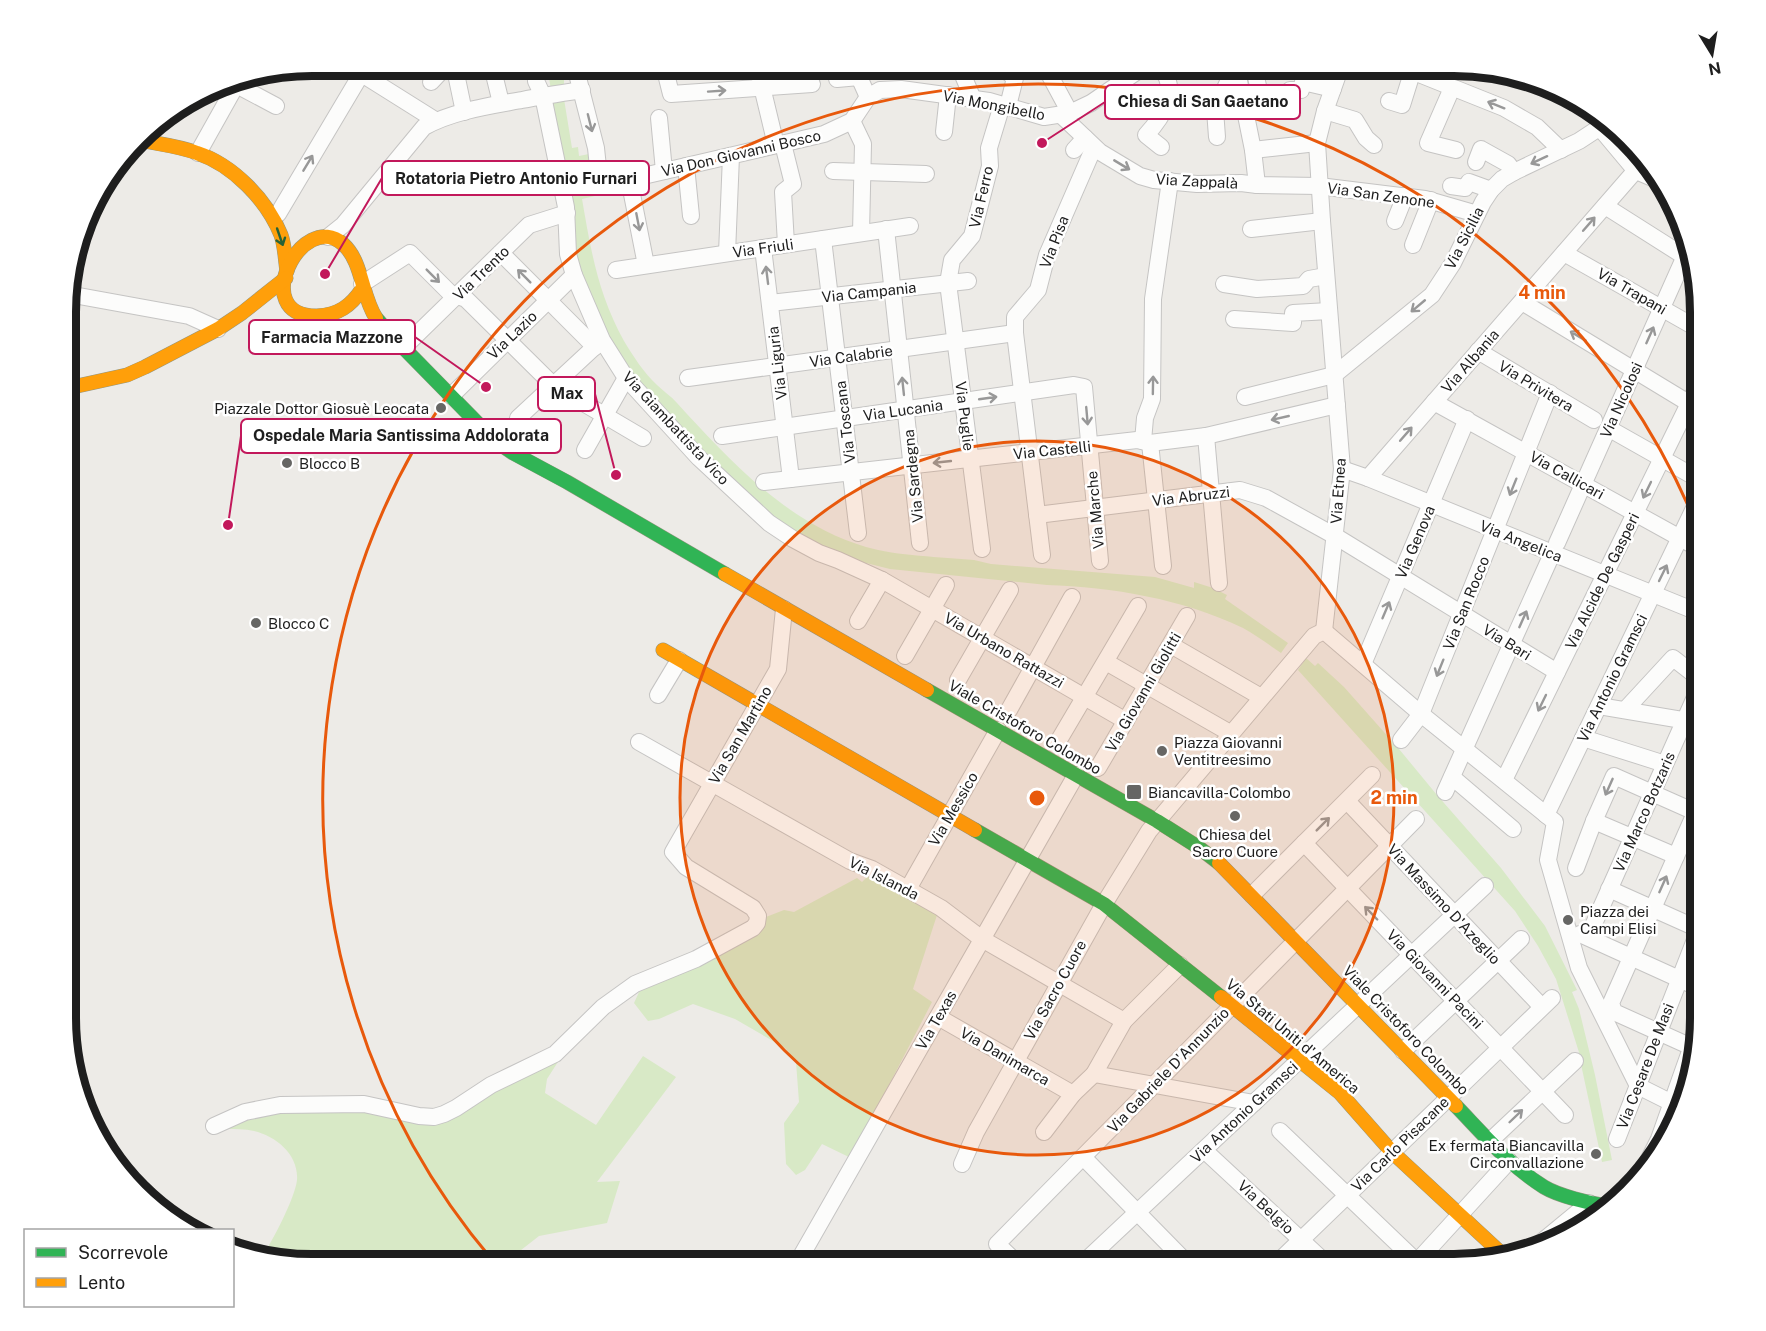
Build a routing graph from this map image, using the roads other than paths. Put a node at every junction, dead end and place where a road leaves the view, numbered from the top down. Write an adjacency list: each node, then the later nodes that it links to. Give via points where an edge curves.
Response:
1 (354, 76): 82 (street, one-way to 1)
2 (369, 76): 46 (street)
3 (437, 76): 24 (street)
4 (456, 76): 43 (street)
5 (494, 76): 38 (street)
6 (536, 76): 33 (street, Via Giambattista Vico)
7 (578, 76): 30 (street)
8 (666, 76): 27 (street, one-way to 27, via 671,94)
9 (759, 76): 27 (street)
10 (846, 76): 23 (street)
11 (860, 76): 34 (street)
12 (963, 76): 35 (street)
13 (1013, 76): 40 (street, Via Ferro, via 1016,78)
14 (1050, 76): 44 (street, Via Zappalà)
15 (1131, 76): 44 (street, Via Mongibello, via 1091,104)
16 (1166, 76): 56 (street, via 1169,94 1163,112 1146,135)
17 (1231, 76): 50 (street, via 1215,110)
18 (1239, 76): 57 (street)
19 (1256, 76): 41 (street)
20 (1338, 76): 29 (street, Via Etnea)
21 (1405, 76): 37 (street, via 1402,105)
22 (1423, 76): 28 (street)
23 (837, 79)
24 (431, 82)
25 (812, 84): 27 (street)
26 (244, 87): 39 (street)
27 (762, 87): 53 (street)
28 (1452, 88): 58 (street, via 1428,143); 59 (street, one-way to 28, via 1537,127 1504,108)
29 (1333, 89): 36 (street, via 1303,82 1302,90 1290,90); 42 (street, Via Etnea)
30 (582, 90): 33 (street); 71 (street, Via Don Giovanni Bosco, one-way to 71, via 596,148 600,186)
31 (230, 91): 60 (street)
32 (948, 95): 34 (street, Via Mongibello, via 901,89 880,90); 35 (street, Via Mongibello); 49 (street)
33 (543, 96): 38 (street); 81 (street, Via Giambattista Vico)
34 (868, 97): 47 (street)
35 (973, 99): 40 (street, Via Mongibello)
36 (1290, 101)
37 (1389, 101)
38 (501, 103): 43 (street)
39 (276, 106)
40 (1005, 106): 44 (street, Via Mongibello, via 1044,117); 109 (street, Via Ferro, via 989,148 990,166 972,236 952,260)
41 (1263, 107)
42 (1325, 111): 52 (street, Via Etnea); 55 (street, via 1355,120)
43 (464, 112): 46 (street)
44 (1065, 114): 54 (street, Via Zappalà)
45 (659, 118): 66 (street)
46 (435, 120): 79 (street, via 424,127)
47 (852, 121): 53 (street, Via Don Giovanni Bosco, via 824,134); 68 (street, via 863,144)
48 (1600, 127): 59 (street, Via Sicilia)
49 (944, 132)
50 (1217, 137)
51 (150, 142): 60 (street)
52 (1317, 143): 57 (street); 74 (street, Via Etnea)
53 (779, 145): 62 (street, Via Don Giovanni Bosco); 94 (street, via 793,184 783,192)
54 (1085, 145): 72 (street, Via Zappalà, one-way to 72, via 1140,176); 128 (street, Via Pisa, via 1038,290 1015,317)
55 (1374, 145)
56 (1161, 147)
57 (1252, 150): 73 (street)
58 (1456, 150)
59 (1561, 150): 69 (street, Via Sicilia, one-way to 69)
60 (198, 153): 82 (street, via 230,171)
61 (1629, 155): 65 (street)
62 (731, 156): 64 (street, Via Don Giovanni Bosco); 99 (street)
63 (1476, 162): 69 (street, via 1480,149 1508,164)
64 (686, 166): 66 (street, Via Don Giovanni Bosco); 84 (street)
65 (1639, 167): 80 (street, Via Albania)
66 (664, 171): 71 (street, Via Don Giovanni Bosco)
67 (833, 171): 68 (street)
68 (863, 172): 70 (street); 91 (street)
69 (1514, 172): 76 (street, Via Sicilia)
70 (926, 174)
71 (630, 179): 103 (street, one-way to 103)
72 (1170, 181): 73 (street, Via Zappalà); 163 (street, one-way to 72, via 1145,417 1152,399 1154,299)
73 (1257, 185): 74 (street, Via Zappalà)
74 (1319, 186): 77 (street, Via San Zenone); 85 (street, Via Etnea)
75 (1451, 186): 76 (street, via 1465,188 1469,182)
76 (1491, 190): 83 (street, Via Sicilia)
77 (1405, 196): 78 (street, Via San Zenone); 86 (street)
78 (1431, 200): 83 (street, Via San Zenone); 95 (street)
79 (357, 206): 92 (street, via 343,225); 97 (street)
80 (1605, 206): 100 (street, Via Albania, one-way to 80); 101 (street)
81 (567, 213): 98 (street, Via Trento, via 529,225); 106 (street, Via Giambattista Vico, via 568,254)
82 (278, 214): 105 (street, one-way to 105)
83 (1477, 214): 138 (street, Via Sicilia, one-way to 138, via 1432,295)
84 (691, 216)
85 (1322, 221): 89 (street); 107 (street, Via Etnea)
86 (1395, 221)
87 (910, 226): 88 (street, Via Friuli)
88 (886, 229): 91 (street, Via Friuli); 112 (street, Via Sardegna)
89 (1251, 229)
90 (307, 230): 92 (street)
91 (861, 233): 93 (street, Via Friuli)
92 (325, 236): 97 (street, via 341,242); 105 (street, via 304,243)
93 (823, 239): 94 (street, Via Friuli); 115 (street, Via Toscana)
94 (786, 244): 96 (street, Via Friuli)
95 (1413, 245)
96 (764, 248): 99 (street, Via Friuli); 118 (street, Via Liguria, one-way to 96)
97 (352, 253): 111 (street)
98 (501, 253): 114 (street, Via Trento); 116 (street, one-way to 98)
99 (727, 253): 103 (street, Via Friuli)
100 (1564, 253): 117 (street, Via Albania); 119 (street, Via Trapani)
101 (1682, 254)
102 (1684, 262): 119 (street, Via Nicolosi)
103 (646, 265): 104 (street, Via Friuli)
104 (616, 270)
105 (286, 275): 120 (street, via 283,292); 123 (street)
106 (574, 275): 116 (street, Via Lazio); 131 (street, Via Giambattista Vico)
107 (1326, 276): 110 (street, via 1309,279 1303,286 1257,289); 122 (street, Via Etnea)
108 (968, 281): 109 (street, Via Campania)
109 (948, 283): 112 (street, Via Campania); 130 (street, Via Puglie)
110 (1224, 284)
111 (362, 287): 114 (street, one-way to 114, via 410,254); 121 (street, via 348,306); 126 (street, via 370,309)
112 (893, 290): 115 (street, Via Campania); 133 (street, Via Sardegna)
113 (77, 295): 127 (street, via 189,315)
114 (457, 296): 129 (street, via 466,298); 132 (street, Via Trento)
115 (830, 296): 118 (street, Via Campania); 135 (street, Via Toscana)
116 (548, 300): 129 (street, Via Lazio); 131 (street)
117 (1522, 302): 134 (street, Via Albania); 137 (street, one-way to 117)
118 (770, 303): 136 (street, Via Liguria)
119 (1662, 308): 125 (street, Via Trapani); 137 (street, Via Nicolosi, one-way to 119)
120 (293, 309): 121 (street, via 310,316); 123 (street, via 266,307)
121 (339, 311): 126 (street, via 359,314)
122 (1329, 311): 124 (street, via 1293,313 1293,323); 138 (street, Via Etnea)
123 (242, 313): 127 (street)
124 (1234, 320)
125 (1690, 324)
126 (384, 328): 132 (street, Viale Cristoforo Colombo)
127 (218, 329): 141 (street, via 127,375)
128 (1015, 333): 130 (street, Via Calabrie); 144 (street)
129 (508, 340): 142 (street); 146 (street, Via Lazio)
130 (956, 341): 133 (street, Via Calabrie); 148 (street, Via Puglie)
131 (598, 344): 139 (street, Via Giambattista Vico); 142 (street)
132 (404, 347): 146 (street, Viale Cristoforo Colombo)
133 (899, 349): 135 (street, Via Calabrie); 152 (street, Via Sardegna, one-way to 133)
134 (1478, 351): 145 (street, Via Privitera); 149 (street, Via Albania)
135 (837, 358): 136 (street, Via Calabrie); 156 (street, Via Toscana)
136 (778, 366): 140 (street, Via Calabrie); 159 (street, Via Liguria)
137 (1634, 370): 150 (street); 158 (street, Via Nicolosi)
138 (1334, 375): 147 (street); 151 (street, Via Etnea)
139 (626, 378): 154 (street); 198 (street, Via Giambattista Vico, via 699,458 769,523 819,554)
140 (688, 378)
141 (76, 385)
142 (553, 385): 154 (street); 155 (street)
143 (1084, 387): 144 (street, Via Lucania); 164 (street, Via Marche, one-way to 164)
144 (1022, 393): 148 (street, Via Lucania, one-way to 144); 166 (street)
145 (1550, 393): 158 (street, Via Privitera); 167 (street, Via San Rocco)
146 (451, 396): 206 (street, Viale Cristoforo Colombo, via 494,440 513,453)
147 (1245, 397)
148 (963, 401): 152 (street, Via Lucania); 168 (street, Via Puglie)
149 (1434, 402): 157 (street, Via Callicari); 174 (street, Via Albania, one-way to 149)
150 (1690, 403)
151 (1337, 405): 161 (street, Via Castelli, one-way to 161); 171 (street, Via Etnea)
152 (906, 409): 156 (street, Via Lucania); 170 (street, Via Sardegna)
153 (1690, 414): 169 (street, Via Alcide De Gasperi)
154 (605, 416): 162 (street); 165 (street)
155 (518, 418)
156 (845, 418): 159 (street, Via Lucania); 172 (street, Via Toscana)
157 (1467, 420): 167 (street, Via Callicari); 180 (street, Via Genova)
158 (1601, 424): 169 (street, Via Privitera); 177 (street, Via Nicolosi)
159 (785, 427): 160 (street, Via Lucania); 175 (street, Via Liguria)
160 (722, 436)
161 (1206, 436): 163 (street, Via Castelli); 178 (street)
162 (643, 438)
163 (1147, 442): 164 (street, Via Castelli); 179 (street)
164 (1090, 446): 166 (street, Via Castelli); 181 (street, Via Marche)
165 (585, 450)
166 (1030, 452): 168 (street, Via Castelli); 183 (street)
167 (1526, 453): 177 (street, Via Callicari); 185 (street, Via San Rocco, one-way to 185)
168 (970, 459): 170 (street, Via Castelli, one-way to 170); 192 (street, Via Puglie)
169 (1662, 459): 173 (street, Via Privitera); 182 (street, Via Alcide De Gasperi, one-way to 182)
170 (912, 465): 172 (street, Via Castelli); 189 (street, Via Sardegna)
171 (1342, 470): 174 (street, Via Angelica); 187 (street, Via Etnea)
172 (851, 472): 175 (street, Via Castelli); 186 (street, Via Toscana)
173 (1690, 474)
174 (1368, 478): 180 (street, Via Angelica)
175 (791, 479): 176 (street, Via Castelli)
176 (764, 482)
177 (1583, 484): 182 (street, Via Callicari); 191 (street, Via Nicolosi)
178 (1211, 494): 179 (street, Via Abruzzi); 187 (street, Via Abruzzi, via 1240,490 1266,498); 199 (street)
179 (1156, 500): 181 (street, Via Abruzzi); 195 (street)
180 (1431, 504): 185 (street, Via Angelica); 197 (street, Via Genova)
181 (1095, 508): 183 (street, Via Abruzzi); 194 (street, Via Marche)
182 (1635, 513): 188 (street, Via Callicari); 196 (street, Via Alcide De Gasperi)
183 (1037, 515): 193 (street)
184 (1690, 517): 188 (street, Via Antonio Gramsci)
185 (1495, 531): 191 (street, Via Angelica); 208 (street, Via San Rocco)
186 (858, 533)
187 (1335, 536): 197 (street, Via Bari); 211 (street, Via Etnea)
188 (1680, 538): 190 (street, Via Callicari); 202 (street, Via Antonio Gramsci, one-way to 188)
189 (920, 543)
190 (1690, 544)
191 (1555, 548): 196 (street, Via Angelica); 213 (street, Via Nicolosi, one-way to 191)
192 (982, 549)
193 (1042, 555)
194 (1100, 561)
195 (1163, 566)
196 (1605, 575): 202 (street, Via Angelica); 222 (street, Via Alcide De Gasperi)
197 (1400, 576): 208 (street, Via Bari); 219 (street, Via Genova, one-way to 197)
198 (882, 580): 205 (street, Via Urbano Rattazzi); 210 (street)
199 (1219, 583)
200 (946, 585): 205 (street)
201 (1010, 590): 212 (street)
202 (1653, 594): 207 (street, Via Angelica); 229 (street, Via Antonio Gramsci)
203 (1072, 597): 220 (street)
204 (1138, 606): 218 (street)
205 (933, 608): 212 (street, Via Urbano Rattazzi); 216 (street)
206 (784, 609): 228 (street, Via San Martino, via 778,669); 236 (street, Viale Cristoforo Colombo)
207 (1690, 609)
208 (1462, 614): 213 (street, Via Bari); 232 (street, Via San Rocco, one-way to 232)
209 (1187, 616): 214 (street, Via Giovanni Giolitti)
210 (858, 621)
211 (1324, 631): 219 (street); 227 (street, Via Sacro Cuore, via 1314,636)
212 (982, 637): 220 (street, Via Urbano Rattazzi); 223 (street)
213 (1512, 644): 222 (street, Via Bari); 242 (street, Via Nicolosi)
214 (1170, 645): 224 (street, Via Giovanni Giolitti); 227 (street)
215 (663, 650): 217 (street, Via Stati Uniti d'America)
216 (905, 656)
217 (679, 660): 225 (street); 228 (street, Via Stati Uniti d'America)
218 (1106, 662): 224 (street); 226 (street)
219 (1363, 664): 232 (street)
220 (1033, 667): 226 (street, Via Urbano Rattazzi); 230 (street)
221 (1690, 671): 231 (street, via 1673,658)
222 (1557, 672): 247 (street, Via Alcide De Gasperi, one-way to 247)
223 (958, 680)
224 (1147, 685): 233 (street, Via Giovanni Giolitti); 237 (street)
225 (658, 695)
226 (1084, 697): 233 (street, Via Urbano Rattazzi); 241 (street)
227 (1261, 697): 237 (street, Via Sacro Cuore)
228 (757, 705): 248 (street, Via San Martino); 252 (street, Via Stati Uniti d'America)
229 (1599, 705): 231 (street); 238 (street, Via Antonio Gramsci)
230 (1009, 710)
231 (1625, 710): 234 (street)
232 (1421, 714): 239 (street, Via San Rocco); 242 (street)
233 (1126, 721): 244 (street, Via Giovanni Giolitti)
234 (1690, 721)
235 (1690, 724): 243 (street, Via Marco Botzaris)
236 (998, 730): 245 (street, Viale Cristoforo Colombo); 252 (street, Via Messico)
237 (1230, 733): 255 (street, Via Sacro Cuore)
238 (1583, 738): 243 (street); 253 (street, Via Antonio Gramsci)
239 (1401, 740)
240 (639, 741): 248 (street, Via Islanda)
241 (1056, 745)
242 (1465, 749): 247 (street); 258 (street, Via Nicolosi, via 1448,785)
243 (1665, 764): 249 (street, Via Marco Botzaris)
244 (1098, 768)
245 (1076, 775): 255 (street, Viale Cristoforo Colombo); 263 (street, Via Texas)
246 (1372, 775): 250 (street)
247 (1504, 780): 253 (street)
248 (712, 783): 267 (street, Via Islanda); 309 (street, Via San Martino, via 673,852 686,867 753,908 758,916 753,928 696,959 635,984 603,1006 555,1054 490,1085 444,1114 419,1116 364,1104 279,1105 245,1112)
249 (1653, 793): 251 (street); 256 (street, one-way to 256, via 1614,776); 259 (street, Via Marco Botzaris)
250 (1347, 801): 260 (street, one-way to 250); 261 (street, Via Massimo D'Azeglio)
251 (1690, 805)
252 (950, 815): 263 (street, Via Stati Uniti d'America); 267 (street, Via Messico)
253 (1546, 815): 274 (street, via 1555,822 1548,860 1553,909)
254 (1416, 819): 261 (street, Via Gabriele D'Annunzio)
255 (1157, 821): 269 (street, Viale Cristoforo Colombo, via 1222,865); 270 (street, Via Sacro Cuore)
256 (1594, 821): 259 (street); 264 (street)
257 (1690, 823): 262 (street)
258 (1513, 829)
259 (1633, 837): 262 (street); 268 (street, Via Marco Botzaris)
260 (1304, 843): 266 (street, Via Giovanni Pacini); 269 (street)
261 (1389, 846): 266 (street, Via Gabriele D'Annunzio); 272 (street, Via Massimo D'Azeglio)
262 (1676, 856): 271 (street, one-way to 262)
263 (1027, 860): 270 (street, Via Stati Uniti d'America); 276 (street, Via Texas)
264 (1576, 868)
265 (1485, 886): 272 (street, Via Antonio Gramsci)
266 (1347, 888): 278 (street, Via Gabriele D'Annunzio); 280 (street, Via Giovanni Pacini, one-way to 266)
267 (908, 889): 276 (street, Via Islanda)
268 (1609, 890): 271 (street); 275 (street, Via Marco Botzaris)
269 (1252, 895): 278 (street, Viale Cristoforo Colombo)
270 (1104, 904): 283 (street, Via Stati Uniti d'America); 285 (street, Via Sacro Cuore)
271 (1652, 909): 273 (street); 281 (street)
272 (1454, 915): 280 (street, Via Antonio Gramsci); 282 (street, Via Massimo D'Azeglio)
273 (1690, 925)
274 (1566, 927): 275 (street); 302 (street, via 1579,968)
275 (1588, 938): 281 (street)
276 (982, 939): 285 (street, Via Islanda); 291 (street, Via Texas)
277 (1521, 939): 282 (street)
278 (1296, 940): 289 (street, Viale Cristoforo Colombo); 290 (street, Via Gabriele D'Annunzio)
279 (1690, 953): 284 (street, Via Cesare De Masi)
280 (1411, 955): 287 (street, Via Giovanni Pacini); 289 (street, Via Antonio Gramsci)
281 (1632, 957): 284 (street); 293 (street, via 1611,1003 1614,1012)
282 (1499, 961): 287 (street); 288 (street, Via Massimo D'Azeglio)
283 (1180, 965): 290 (street, Via Stati Uniti d'America); 292 (street)
284 (1680, 979): 286 (street); 293 (street, Via Cesare De Masi)
285 (1059, 984): 292 (street, Via Islanda); 298 (street, Via Sacro Cuore)
286 (1690, 984)
287 (1456, 1002): 295 (street, Via Giovanni Pacini); 296 (street)
288 (1547, 1002): 295 (street, Via Carlo Pisacane)
289 (1359, 1005): 296 (street, Viale Cristoforo Colombo); 297 (street, Via Antonio Gramsci)
290 (1231, 1006): 297 (street, Via Stati Uniti d'America); 301 (street, Via Gabriele D'Annunzio)
291 (938, 1017): 298 (street, Via Danimarca); 327 (street, Via Texas)
292 (1124, 1021): 300 (street)
293 (1658, 1032): 294 (street); 302 (street, Via Cesare De Masi)
294 (1688, 1045)
295 (1500, 1047): 303 (street, Via Giovanni Pacini); 305 (street, Via Carlo Pisacane)
296 (1403, 1051): 305 (street, Viale Cristoforo Colombo)
297 (1299, 1060): 306 (street, Via Antonio Gramsci); 315 (street, Via Stati Uniti d'America, via 1340,1093)
298 (1015, 1061): 304 (street, Via Danimarca); 318 (street, Via Sacro Cuore)
299 (1575, 1061): 303 (street)
300 (1094, 1074): 301 (street); 304 (street)
301 (1154, 1085): 306 (street); 316 (street, Via Gabriele D'Annunzio)
302 (1638, 1086): 307 (street); 312 (street, Via Cesare De Masi)
303 (1542, 1092): 308 (street, Via Giovanni Pacini); 313 (street, one-way to 303)
304 (1073, 1094): 310 (street)
305 (1448, 1098): 313 (street, Viale Cristoforo Colombo); 315 (street, Via Carlo Pisacane)
306 (1254, 1103): 314 (street, Via Antonio Gramsci)
307 (1674, 1104)
308 (1565, 1115)
309 (214, 1126)
310 (1044, 1131)
311 (1280, 1131): 319 (street)
312 (1617, 1138)
313 (1490, 1142): 317 (street, Viale Cristoforo Colombo)
314 (1204, 1150): 322 (street, Via Antonio Gramsci); 325 (street, Via Belgio)
315 (1392, 1152): 319 (street, Via Carlo Pisacane); 323 (street, Via Stati Uniti d'America)
316 (1083, 1157): 322 (street); 328 (street, Via Gabriele D'Annunzio, via 997,1245)
317 (1509, 1161): 320 (street, Viale Cristoforo Colombo, via 1546,1188); 323 (street)
318 (962, 1164)
319 (1347, 1195): 325 (street, Via Carlo Pisacane); 333 (street)
320 (1589, 1203): 321 (street, Viale Cristoforo Colombo); 324 (street)
321 (1599, 1205)
322 (1138, 1212): 329 (street, Via Antonio Gramsci); 330 (street)
323 (1460, 1215): 326 (street, Via Stati Uniti d'America); 334 (street)
324 (1553, 1232)
325 (1301, 1240): 331 (street, Via Carlo Pisacane); 332 (street, Via Belgio)
326 (1498, 1250)
327 (802, 1254)
328 (1007, 1254)
329 (1094, 1254)
330 (1179, 1254)
331 (1286, 1254)
332 (1316, 1254)
333 (1407, 1254)
334 (1426, 1254)

